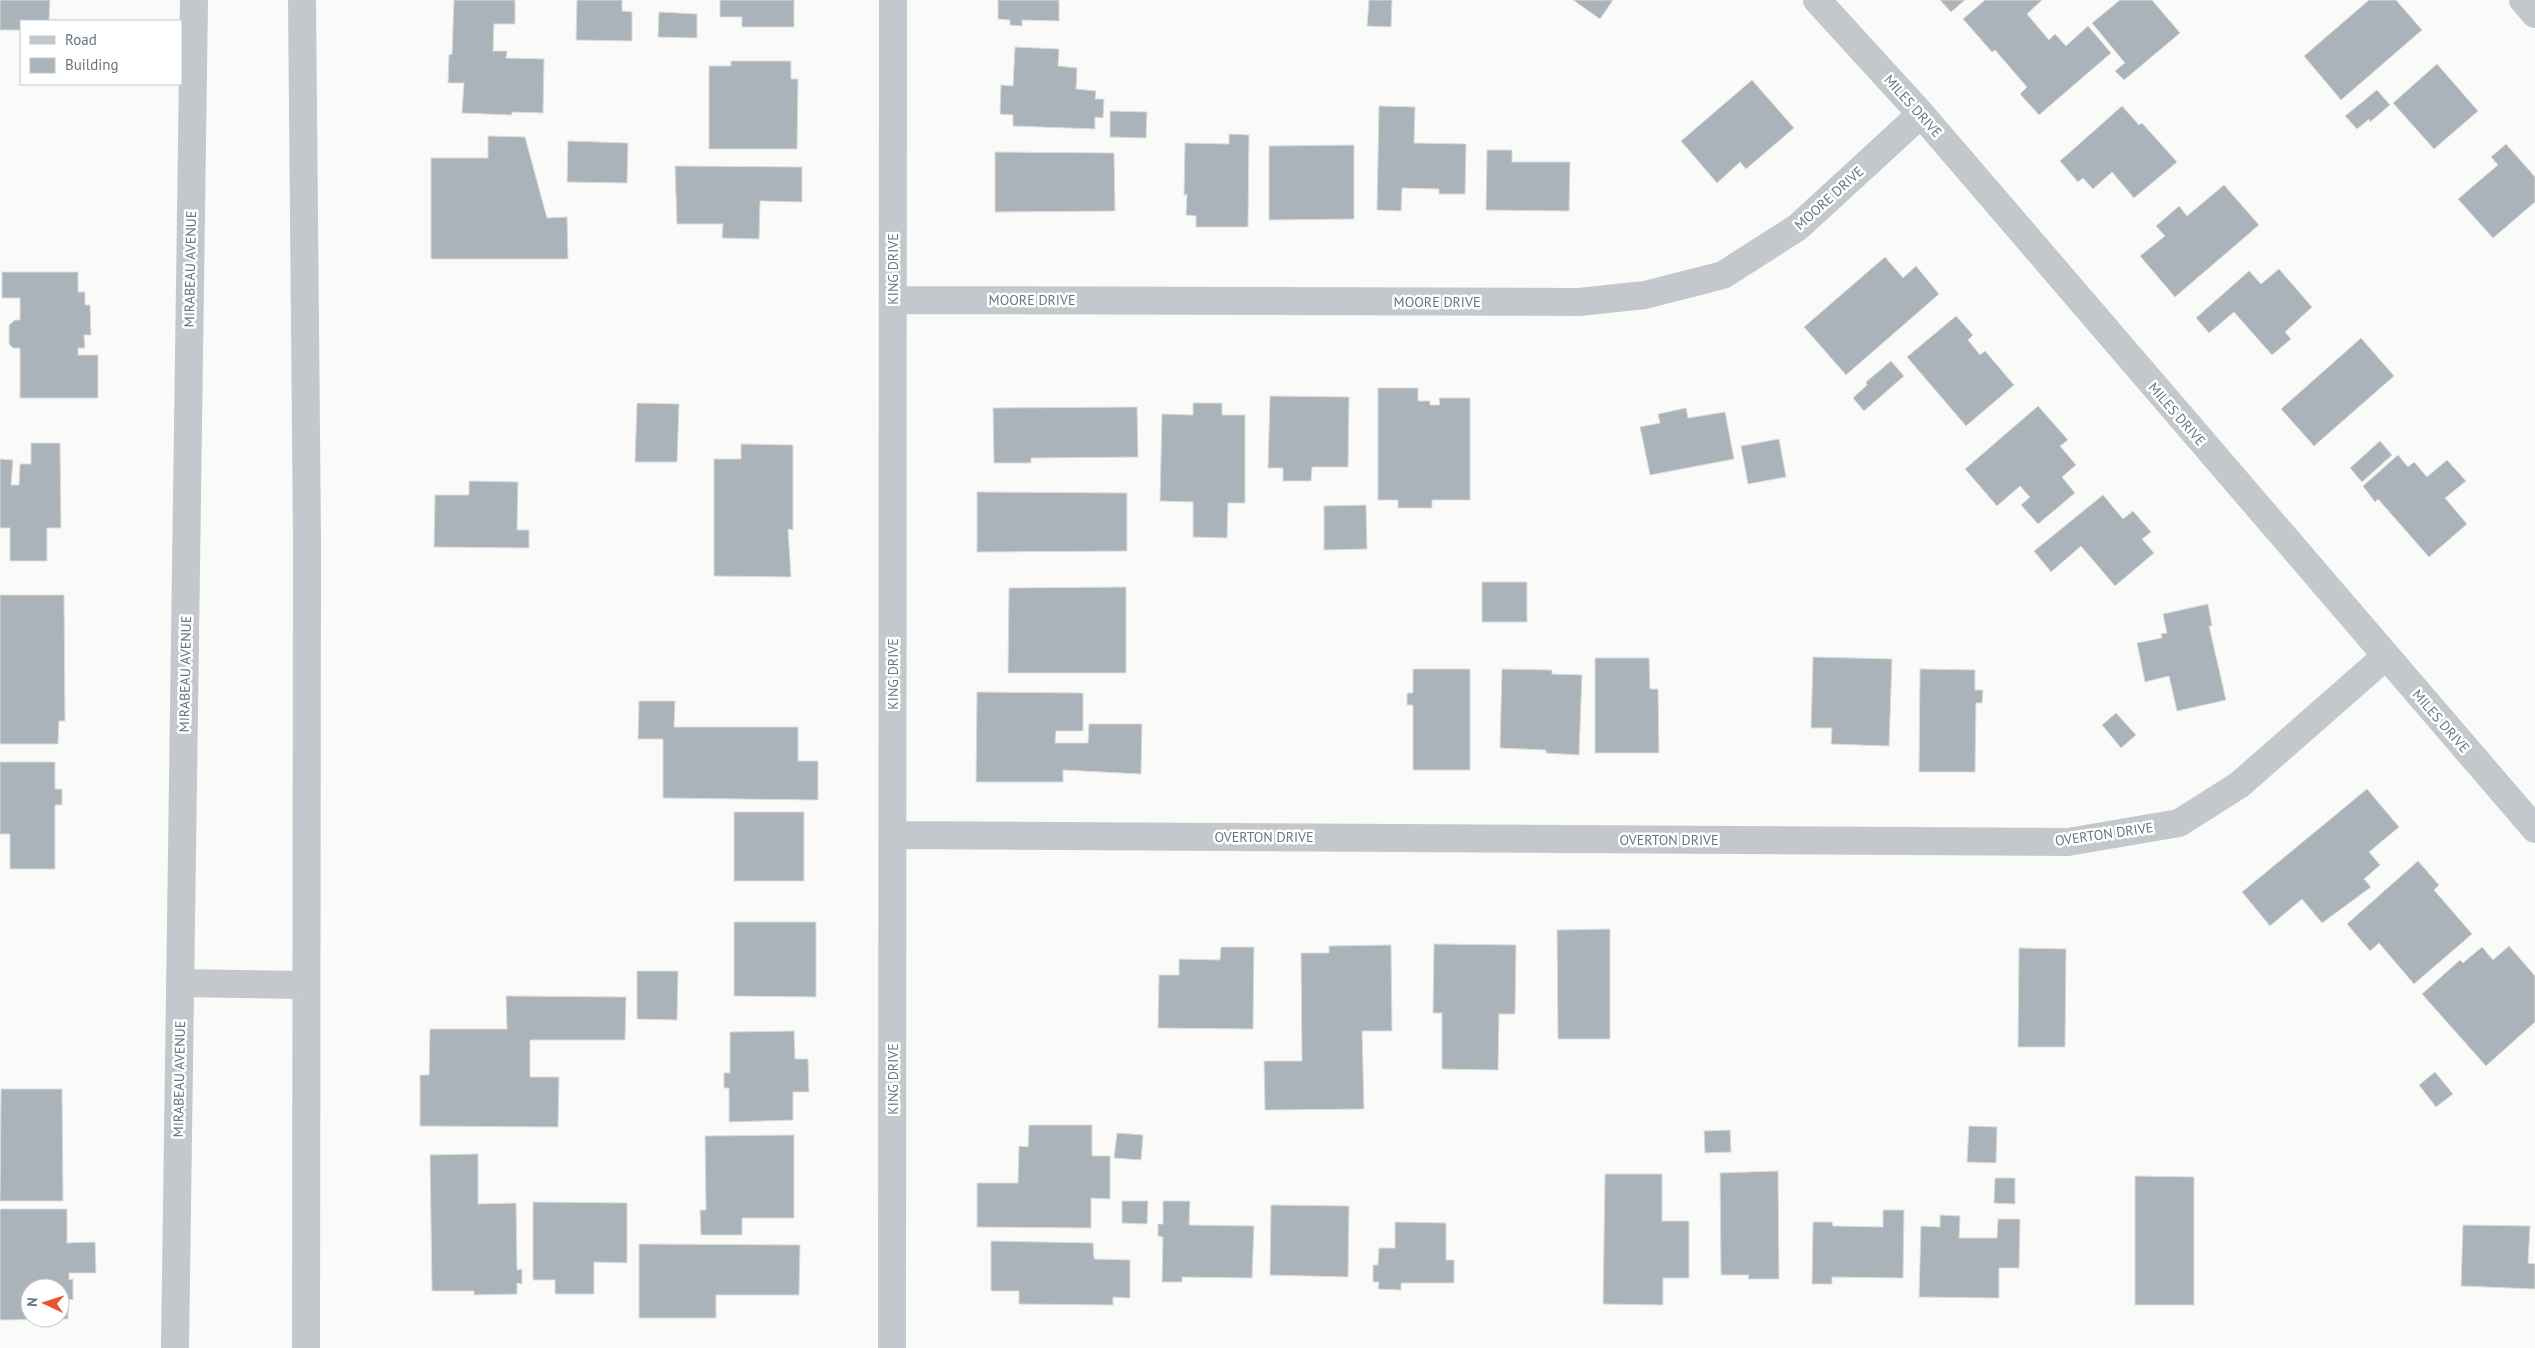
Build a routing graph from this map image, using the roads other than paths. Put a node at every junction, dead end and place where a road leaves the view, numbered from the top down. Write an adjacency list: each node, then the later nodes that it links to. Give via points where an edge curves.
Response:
1 (194, 0): 12 (street, MIRABEAU AVENUE)
2 (302, 0): 13 (street, via 307,542)
3 (893, 0): 8 (street, KING DRIVE)
4 (1817, 0): 7 (street, MILES DRIVE)
5 (2522, 0): 6 (street)
6 (2535, 14)
7 (1921, 114): 8 (street, MOORE DRIVE, via 1789,232 1723,275 1645,295 1579,302); 9 (street, MILES DRIVE)
8 (893, 300): 11 (street, KING DRIVE)
9 (2385, 657): 10 (street, MILES DRIVE); 11 (street, OVERTON DRIVE, via 2239,785 2179,823 2068,842)
10 (2535, 829)
11 (893, 835): 16 (street, KING DRIVE)
12 (180, 983): 13 (street); 14 (street, MIRABEAU AVENUE)
13 (306, 984): 15 (street)
14 (175, 1348)
15 (306, 1348)
16 (892, 1348)

